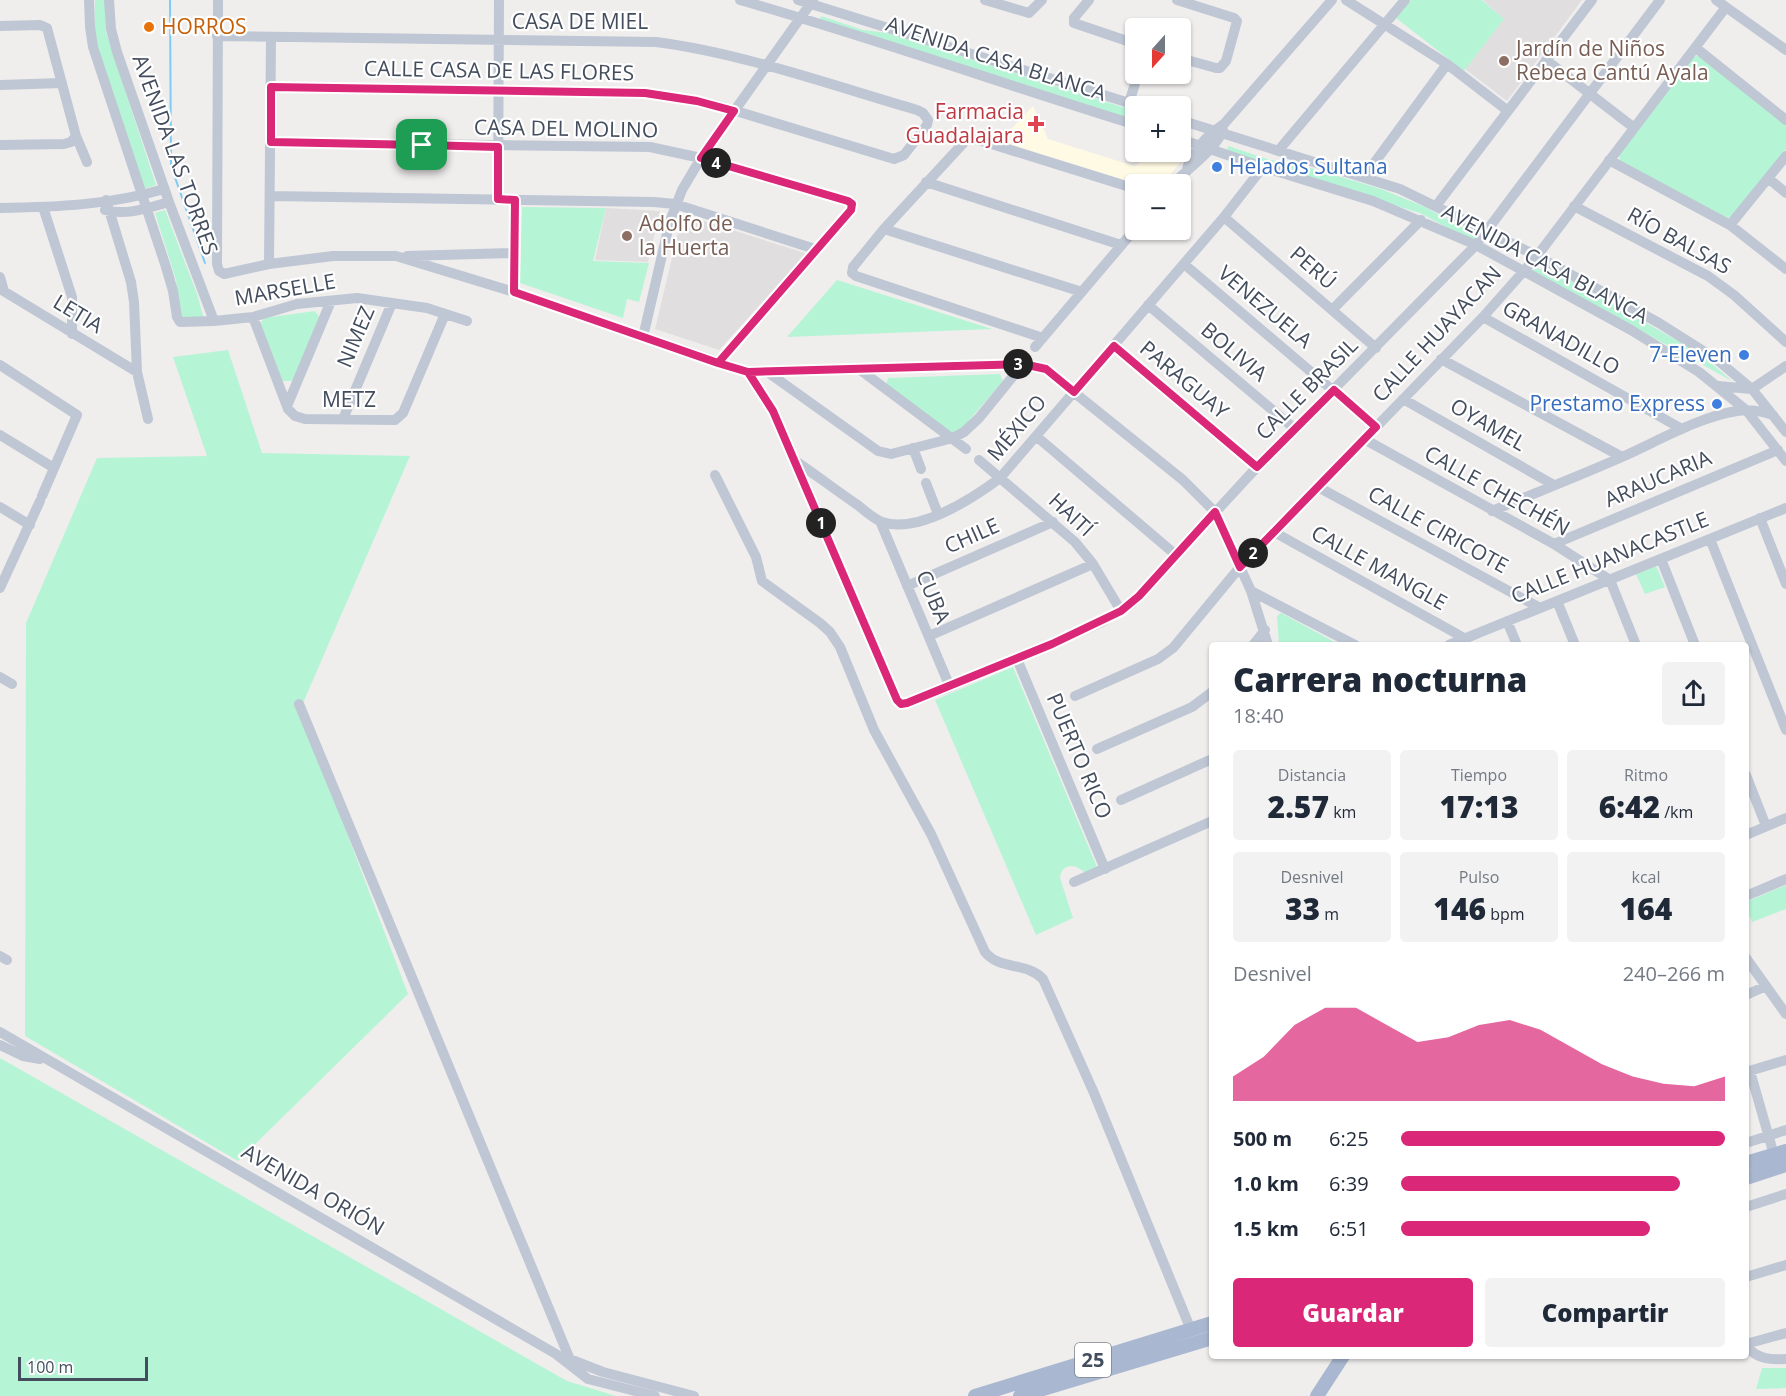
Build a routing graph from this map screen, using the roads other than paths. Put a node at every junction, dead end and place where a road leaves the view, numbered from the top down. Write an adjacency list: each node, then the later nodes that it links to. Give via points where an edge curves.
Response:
1 (89, 0): 65 (street, AVENIDA LAS TORRES, via 93,47)
2 (109, 0): 63 (street, AVENIDA LAS TORRES, via 117,52)
3 (218, 0): 22 (street)
4 (499, 0): 25 (street)
5 (741, 0): 19 (street, AVENIDA CASA BLANCA)
6 (798, 0): 17 (street, AVENIDA CASA BLANCA)
7 (985, 0): 8 (street, via 1029,13)
8 (1042, 0)
9 (1089, 0): 24 (street, via 1073,22)
10 (1177, 0): 29 (street, via 1237,21 1226,61 1220,68)
11 (1332, 0): 44 (street)
12 (1346, 0): 20 (street)
13 (1405, 0): 20 (street)
14 (1592, 0): 28 (street)
15 (1660, 0): 36 (street, CALLE BRASIL)
16 (1716, 0): 18 (street)
17 (812, 2): 19 (street); 37 (street, AVENIDA CASA BLANCA)
18 (1726, 7): 26 (street, CALLE HUAYACAN); 27 (street)
19 (801, 18): 31 (street); 41 (street, AVENIDA CASA BLANCA)
20 (1384, 24): 30 (street); 51 (street)
21 (0, 26): 32 (street, via 47,28)
22 (217, 36): 23 (street, CASA DE MIEL); 89 (street, via 218,269 224,274)
23 (271, 37): 25 (street, CASA DE MIEL); 34 (street)
24 (1125, 40)
25 (499, 41): 31 (street, CASA DE MIEL, via 656,42 691,46); 35 (street)
26 (1696, 48): 40 (street); 43 (street, CALLE HUAYACAN)
27 (1786, 50)
28 (1546, 60): 36 (street); 39 (street)
29 (1191, 61)
30 (1447, 64): 39 (street); 59 (street)
31 (766, 66): 38 (street); 54 (street, CASA DE MIEL, via 923,113 927,125)
32 (62, 83): 33 (street); 45 (street)
33 (0, 85)
34 (271, 87): 35 (street, CALLE CASA DE LAS FLORES); 46 (street)
35 (498, 92): 38 (street, CALLE CASA DE LAS FLORES, via 654,94); 49 (street)
36 (1590, 94): 43 (street); 81 (street, CALLE BRASIL)
37 (1125, 102)
38 (734, 111): 53 (street); 54 (street, CALLE CASA DE LAS FLORES)
39 (1508, 111): 72 (street)
40 (1786, 120)
41 (1125, 121)
42 (1191, 123): 44 (street, AVENIDA CASA BLANCA)
43 (1633, 127): 55 (street, CALLE HUAYACAN)
44 (1220, 130): 50 (street); 51 (street, AVENIDA CASA BLANCA)
45 (76, 136): 48 (street, via 64,144); 56 (street)
46 (271, 142): 49 (street, CASA DEL MOLINO); 66 (street)
47 (1191, 143): 50 (street, AVENIDA CASA BLANCA)
48 (0, 145)
49 (498, 147): 53 (street, CASA DEL MOLINO, via 637,147); 67 (street)
50 (1205, 147): 57 (street, AVENIDA CASA BLANCA); 58 (street, via 1189,161)
51 (1278, 151): 59 (street, AVENIDA CASA BLANCA)
52 (1786, 156): 60 (street)
53 (701, 158): 70 (street); 85 (street, CASA DEL MOLINO, via 852,204 851,210)
54 (898, 159)
55 (1609, 160): 73 (street, CALLE HUAYACAN); 79 (street)
56 (87, 162)
57 (1263, 167): 77 (street, MÉXICO); 78 (street, AVENIDA CASA BLANCA)
58 (1182, 174)
59 (1364, 177): 72 (street, AVENIDA CASA BLANCA)
60 (1768, 178): 64 (street); 79 (street)
61 (926, 182): 62 (street, via 969,138); 80 (street); 83 (street)
62 (1125, 186)
63 (164, 189): 65 (street); 69 (street, AVENIDA LAS TORRES)
64 (1786, 193)
65 (142, 196): 71 (street); 76 (street, AVENIDA LAS TORRES)
66 (271, 196): 67 (street); 89 (street)
67 (498, 199): 68 (street)
68 (515, 200): 70 (street); 86 (street)
69 (169, 202): 76 (street); 104 (street, AVENIDA LAS TORRES)
70 (675, 204): 85 (street); 108 (street)
71 (107, 206): 74 (street); 76 (street, via 127,212); 121 (street, via 131,282)
72 (1436, 206): 81 (street, AVENIDA CASA BLANCA)
73 (1574, 206): 88 (street, CALLE HUAYACAN); 110 (street, RÍO BALSAS, via 1708,276)
74 (43, 207): 75 (street); 107 (street, via 72,297)
75 (0, 208)
76 (146, 209): 106 (street, AVENIDA LAS TORRES)
77 (1224, 217): 90 (street, MÉXICO); 100 (street, PERÚ)
78 (1420, 220): 84 (street, AVENIDA CASA BLANCA); 100 (street)
79 (1730, 225): 91 (street)
80 (884, 229): 96 (street); 109 (street, via 853,267 856,276)
81 (1487, 231): 84 (street, CALLE BRASIL); 88 (street, AVENIDA CASA BLANCA)
82 (1125, 240): 83 (street)
83 (1121, 245): 96 (street)
84 (1476, 245): 92 (street, AVENIDA CASA BLANCA); 113 (street, CALLE BRASIL)
85 (815, 249): 115 (street)
86 (514, 253): 87 (street); 95 (street)
87 (396, 256): 89 (street, via 341,256); 95 (street)
88 (1537, 256): 92 (street, CALLE HUAYACAN); 124 (street, AVENIDA CASA BLANCA, via 1695,345)
89 (269, 264)
90 (1184, 264): 99 (street, MÉXICO); 125 (street, VENEZUELA)
91 (1786, 269)
92 (1523, 272): 103 (street, CALLE HUAYACAN); 123 (street, AVENIDA CASA BLANCA, via 1676,357)
93 (0, 277): 94 (street)
94 (2, 290): 107 (street, LETIA)
95 (514, 292): 108 (street)
96 (1082, 292): 109 (street)
97 (331, 301): 98 (street, MARSELLE, via 357,298); 102 (street, MARSELLE, via 297,304); 128 (street)
98 (392, 303): 101 (street, MARSELLE); 132 (street, NIMEZ)
99 (1148, 305): 111 (street, MÉXICO); 134 (street, BOLIVIA)
100 (1332, 310): 113 (street, PERÚ)
101 (445, 314): 105 (street, MARSELLE); 132 (street, METZ, via 401,416 395,420)
102 (253, 316): 104 (street, MARSELLE); 128 (street)
103 (1483, 317): 114 (street, CALLE HUAYACAN); 135 (street, GRANADILLO)
104 (214, 321): 106 (street, MARSELLE)
105 (467, 321)
106 (180, 322)
107 (72, 334): 121 (street, LETIA)
108 (643, 337): 115 (street)
109 (1043, 338): 112 (street)
110 (1786, 342)
111 (1114, 346): 126 (street, MÉXICO); 148 (street, PARAGUAY)
112 (1035, 347)
113 (1376, 348): 125 (street, CALLE BRASIL)
114 (1441, 359): 127 (street, CALLE HUAYACAN); 144 (street)
115 (718, 363): 122 (street)
116 (1023, 364): 119 (street); 126 (street, via 1046,369); 139 (street, via 979,418)
117 (0, 365): 149 (street, via 77,415)
118 (1786, 366): 124 (street)
119 (859, 369): 120 (street); 139 (street)
120 (766, 371): 122 (street); 141 (street, via 878,450 891,454)
121 (137, 372): 131 (street)
122 (748, 372): 145 (street, via 773,411)
123 (1718, 386): 124 (street); 129 (street, AVENIDA CASA BLANCA)
124 (1752, 389): 129 (street); 130 (street, AVENIDA CASA BLANCA)
125 (1334, 390): 133 (street, VENEZUELA); 134 (street, CALLE BRASIL)
126 (1074, 392): 138 (street, MÉXICO); 159 (street, via 1183,480)
127 (1403, 399): 133 (street, CALLE HUAYACAN); 154 (street, OYAMEL)
128 (287, 406): 132 (street, METZ, via 299,418)
129 (1746, 410): 130 (street); 135 (street); 143 (street, AVENIDA CASA BLANCA)
130 (1773, 416): 136 (street, AVENIDA CASA BLANCA)
131 (148, 418)
132 (342, 419)
133 (1376, 427): 140 (street, CALLE HUAYACAN)
134 (1295, 429): 148 (street, CALLE BRASIL)
135 (1682, 429): 144 (street)
136 (1786, 432)
137 (0, 435): 149 (street)
138 (1036, 436): 152 (street, MÉXICO); 168 (street)
139 (953, 438): 141 (street); 142 (street)
140 (1364, 439): 155 (street, CALLE HUAYACAN); 158 (street, CALLE CHECHÉN)
141 (913, 448): 150 (street)
142 (966, 449)
143 (1778, 450): 147 (street, AVENIDA CASA BLANCA); 167 (street, ARAUCARIA)
144 (1622, 457): 154 (street)
145 (794, 460): 162 (street); 195 (street, CALLE BRASIL, via 897,700 907,703)
146 (979, 460): 152 (street, HAITÍ)
147 (1786, 460)
148 (1257, 467): 159 (street, CALLE BRASIL)
149 (54, 468): 164 (street)
150 (921, 469)
151 (715, 475): 234 (street, via 756,557 762,581 830,632 840,647 874,730 930,834 985,952 993,960 1033,971 1043,979)
152 (1000, 478): 160 (street, MÉXICO); 163 (street, HAITÍ)
153 (926, 483): 160 (street)
154 (1554, 485): 158 (street)
155 (1318, 486): 165 (street, CALLE HUAYACAN); 178 (street, CALLE CIRICOTE)
156 (0, 507): 164 (street)
157 (1786, 508): 161 (street, CALLE HUANACASTLE)
158 (1492, 511): 167 (street, CALLE CHECHÉN)
159 (1215, 512): 168 (street, CALLE BRASIL); 171 (street)
160 (938, 514): 162 (street, MÉXICO, via 911,523)
161 (1760, 518): 166 (street, CALLE HUANACASTLE); 173 (street)
162 (880, 521): 174 (street, CUBA)
163 (1053, 522): 170 (street, HAITÍ); 174 (street, CHILE)
164 (30, 525): 175 (street)
165 (1274, 532): 171 (street, CALLE HUAYACAN); 186 (street, CALLE MANGLE)
166 (1710, 539): 169 (street, CALLE HUANACASTLE); 199 (street)
167 (1554, 544): 172 (street, CALLE CHECHÉN)
168 (1176, 555): 179 (street, CALLE BRASIL)
169 (1661, 559): 172 (street, CALLE HUANACASTLE); 191 (street)
170 (1093, 564): 179 (street, HAITÍ); 182 (street)
171 (1240, 567): 176 (street); 197 (street, CALLE HUAYACAN, via 1166,655)
172 (1610, 580): 177 (street, CALLE HUANACASTLE); 190 (street)
173 (1786, 584)
174 (907, 586): 182 (street, CUBA)
175 (0, 588)
176 (1251, 591): 181 (street); 185 (street)
177 (1557, 601): 178 (street, CALLE HUANACASTLE); 189 (street)
178 (1540, 608): 180 (street, CALLE HUANACASTLE)
179 (1121, 611): 192 (street, CALLE BRASIL)
180 (1507, 621): 187 (street, CALLE HUANACASTLE); 188 (street)
181 (1265, 630): 183 (street); 184 (street)
182 (929, 636): 195 (street, CUBA)
183 (1255, 642)
184 (1267, 642)
185 (1349, 642)
186 (1454, 642)
187 (1458, 642)
188 (1516, 642)
189 (1574, 642)
190 (1635, 642)
191 (1694, 642)
192 (1017, 659): 195 (street, CALLE BRASIL); 208 (street, PUERTO RICO)
193 (0, 677): 194 (street)
194 (12, 684)
195 (950, 687)
196 (1209, 694): 200 (street, via 1192,707)
197 (1075, 696)
198 (299, 704): 241 (street)
199 (1786, 730)
200 (1097, 749)
201 (1209, 760): 203 (street)
202 (1749, 783): 206 (street)
203 (1121, 800)
204 (1786, 818): 206 (street)
205 (1209, 822): 208 (street)
206 (1766, 826): 207 (street)
207 (1749, 834)
208 (1105, 869): 210 (street)
209 (1786, 879): 211 (street)
210 (1074, 882)
211 (1749, 895)
212 (1749, 962): 213 (street)
213 (1766, 986): 214 (street); 215 (street)
214 (1749, 994)
215 (1786, 1014)
216 (0, 1032): 219 (street, AVENIDA ORIÓN)
217 (0, 1045): 219 (street, AVENIDA ORIÓN, via 24,1056)
218 (1786, 1060): 220 (street)
219 (49, 1061): 241 (street, AVENIDA ORIÓN)
220 (1749, 1071)
221 (1749, 1074): 223 (street)
222 (1786, 1130): 223 (street)
223 (1768, 1136): 224 (street); 225 (street)
224 (1749, 1142)
225 (1780, 1153): 226 (main road)
226 (1749, 1162)
227 (1786, 1165): 228 (main road)
228 (1749, 1177)
229 (1786, 1194): 230 (street)
230 (1749, 1206)
231 (1786, 1266): 232 (street)
232 (1749, 1277)
233 (1209, 1324): 234 (main road, 25)
234 (1191, 1330): 244 (main road, 25)
235 (1786, 1333): 237 (street)
236 (1209, 1339): 245 (main road, 25)
237 (1749, 1344)
238 (1749, 1348): 240 (street, via 1758,1356)
239 (1340, 1359): 246 (main road)
240 (1786, 1359)
241 (572, 1365): 242 (street, AVENIDA ORIÓN, via 594,1381); 243 (street, AVENIDA ORIÓN)
242 (655, 1396)
243 (694, 1396)
244 (975, 1396)
245 (1020, 1396)
246 (1317, 1396)

